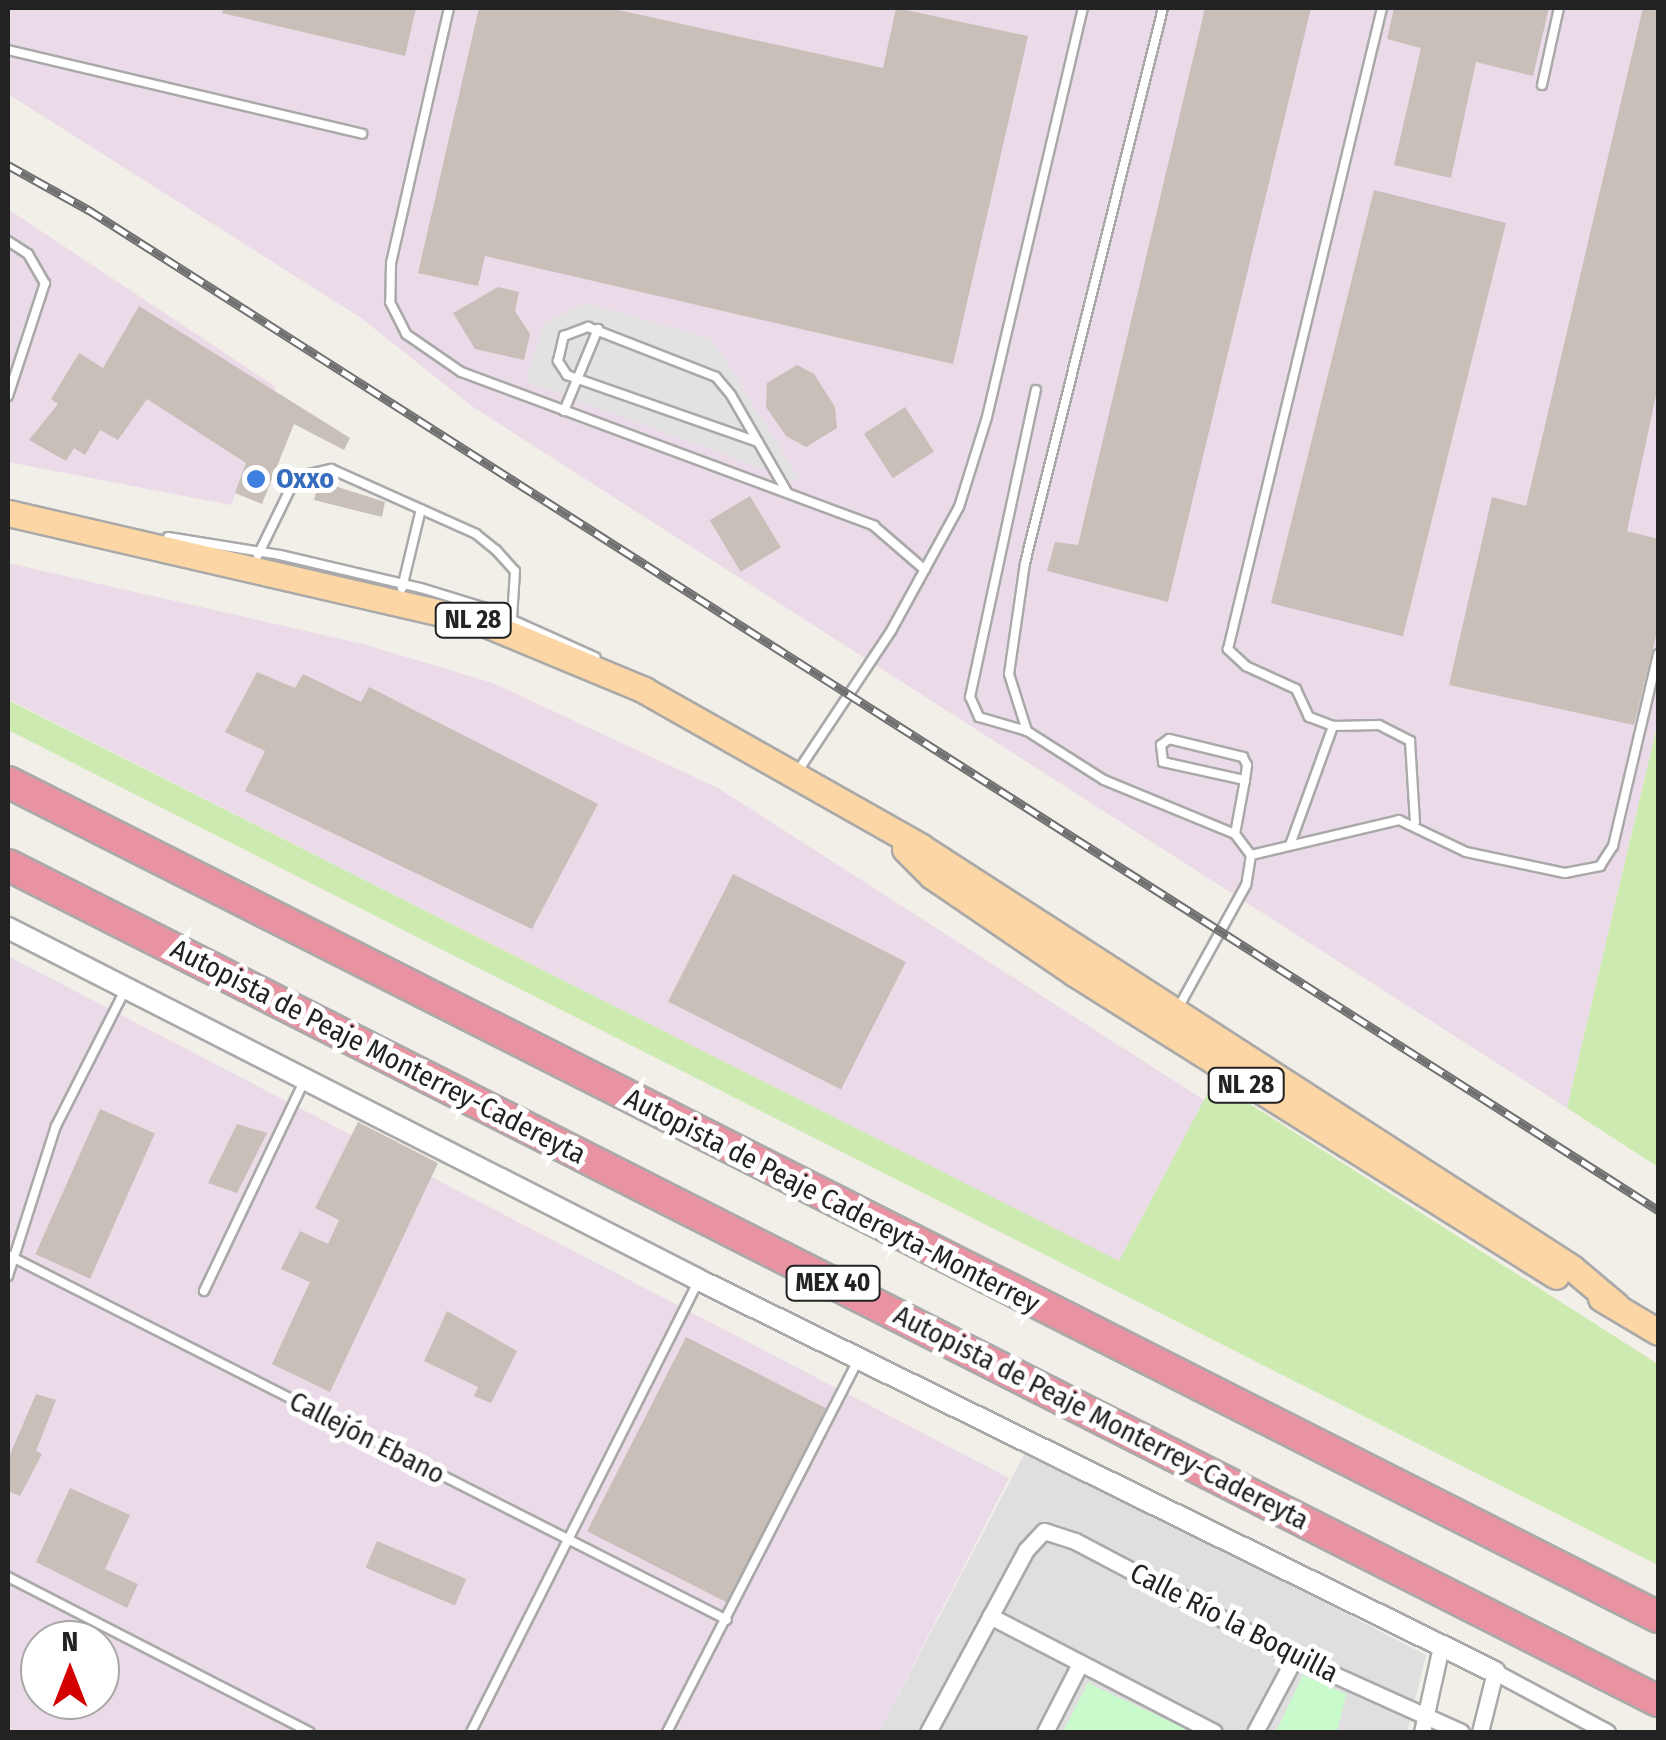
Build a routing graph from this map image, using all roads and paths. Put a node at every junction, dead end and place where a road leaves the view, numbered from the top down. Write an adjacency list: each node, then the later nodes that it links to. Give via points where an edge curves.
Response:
1 (449, 8): 14 (lane, via 394,243 390,302 406,334 439,361)
2 (1083, 8): 20 (lane, via 973,464)
3 (1163, 8): 25 (lane, via 1014,615 1009,674)
4 (1382, 8): 24 (lane, via 1228,649 1246,666 1296,689 1310,717)
5 (1559, 8): 7 (lane)
6 (8, 50): 8 (lane)
7 (1542, 85)
8 (362, 134)
9 (8, 241): 13 (lane, via 28,254 45,283)
10 (598, 330): 11 (lane); 11 (lane, via 573,329 560,345 561,369); 15 (lane, via 716,377)
11 (576, 379): 14 (lane); 15 (lane)
12 (1036, 390): 25 (lane, via 970,697 980,717)
13 (8, 396)
14 (564, 411): 16 (lane)
15 (758, 442): 16 (lane)
16 (787, 493): 20 (lane, via 874,526)
17 (421, 510): 19 (lane, via 331,469 312,469 285,494); 21 (lane); 22 (lane, via 476,534 516,570)
18 (8, 513): 19 (main road, NL 28)
19 (257, 559): 21 (main road, NL 28)
20 (924, 570): 26 (lane)
21 (401, 592): 22 (main road, NL 28)
22 (510, 626): 26 (main road, NL 28)
23 (1658, 654): 29 (lane, via 1613,846 1600,866 1564,873 1466,852)
24 (1333, 726): 29 (lane, via 1378,726 1410,741); 32 (lane)
25 (1028, 731): 30 (lane, via 1104,780)
26 (796, 774): 31 (main road, NL 28)
27 (1244, 780): 27 (lane, via 1243,756 1168,738 1161,745 1163,762); 30 (lane)
28 (8, 782): 51 (highway, Autopista de Peaje Cadereyta-Monterrey / MEX 40)
29 (1415, 822): 32 (lane, via 1392,820)
30 (1234, 834): 33 (lane)
31 (896, 836): 36 (main road, NL 28, via 932,876); 38 (main road, NL 28)
32 (1290, 845): 33 (lane)
33 (1251, 855): 38 (lane, via 1237,903)
34 (8, 865): 57 (highway, Autopista de Peaje Monterrey-Cadereyta / MEX 40)
35 (8, 928): 37 (street)
36 (1028, 942): 38 (main road); 40 (main road, NL 28)
37 (126, 988): 39 (street); 41 (lane, via 56,1126)
38 (1174, 1014): 40 (main road); 45 (main road, NL 28, via 1572,1268)
39 (306, 1079): 43 (street); 44 (lane)
40 (1320, 1132): 45 (main road, NL 28, via 1526,1260)
41 (11, 1257): 42 (lane); 48 (lane, Callejón Ebano)
42 (8, 1276)
43 (699, 1280): 47 (street); 48 (lane)
44 (204, 1291)
45 (1616, 1305): 46 (main road, NL 28)
46 (1658, 1332)
47 (860, 1357): 52 (lane); 53 (street)
48 (565, 1538): 52 (lane, Callejón Ebano); 60 (lane)
49 (8, 1577): 59 (lane)
50 (990, 1616): 54 (street, Calle Río la Boquilla, via 1026,1550 1044,1531 1075,1540); 55 (street); 62 (street)
51 (1658, 1617)
52 (727, 1620): 61 (lane)
53 (1440, 1646): 56 (street); 58 (street)
54 (1295, 1657): 58 (street, Calle Río la Boquilla); 65 (street)
55 (1080, 1664): 63 (street); 64 (street)
56 (1496, 1672): 67 (street); 68 (street)
57 (1658, 1701)
58 (1424, 1724): 66 (street, Calle Río la Boquilla)
59 (310, 1732)
60 (472, 1732)
61 (667, 1732)
62 (928, 1732)
63 (1045, 1732)
64 (1214, 1732)
65 (1256, 1732)
66 (1461, 1732)
67 (1480, 1732)
68 (1607, 1732)

